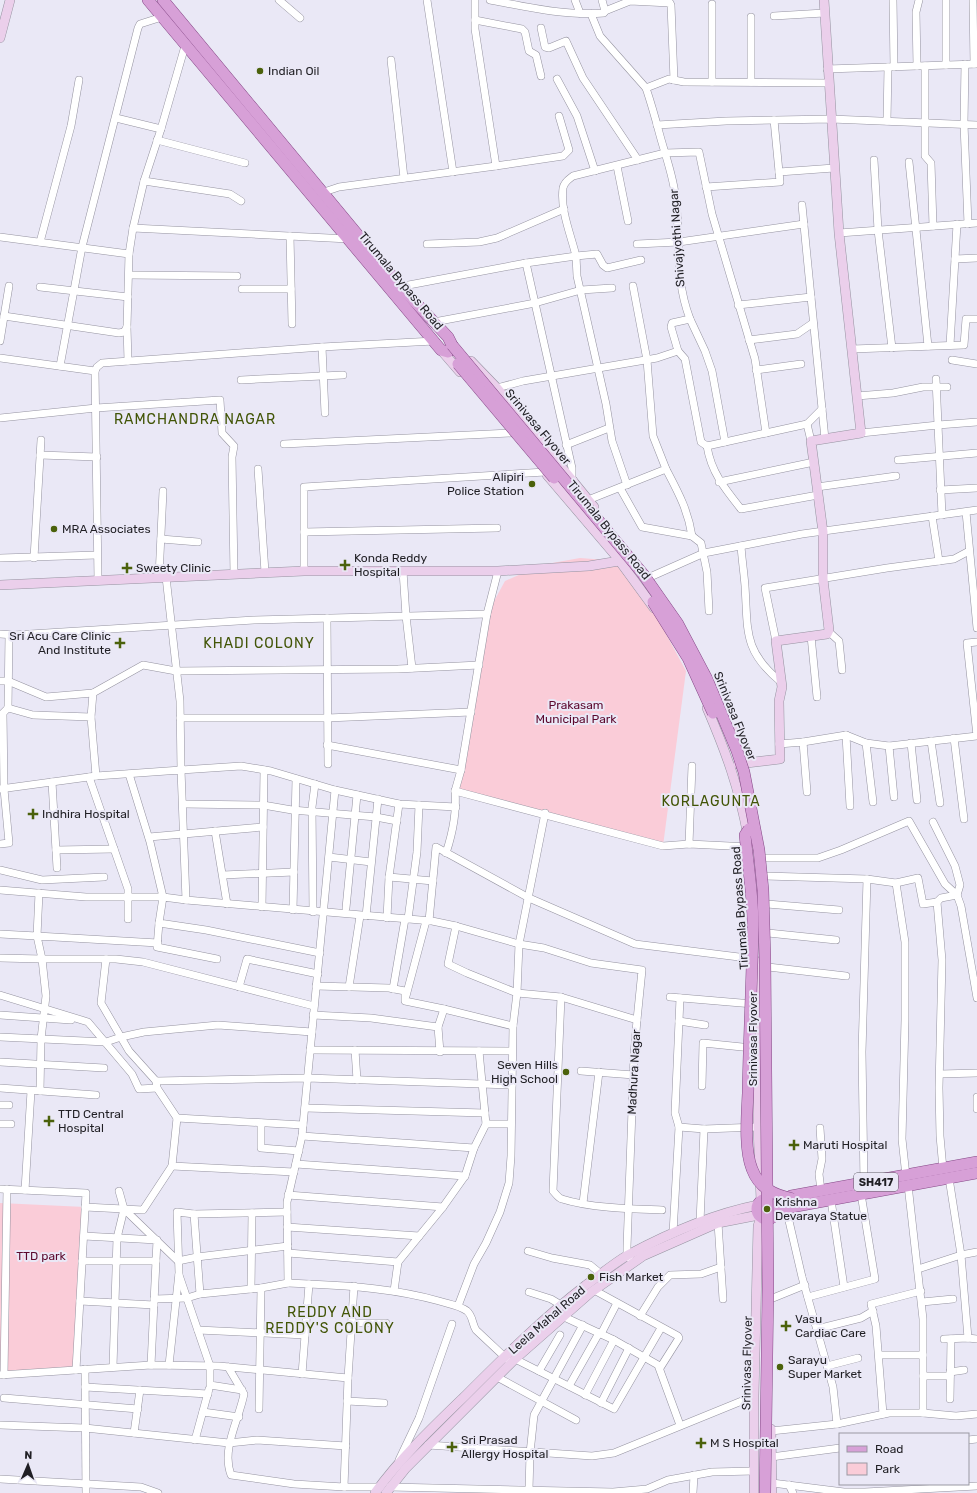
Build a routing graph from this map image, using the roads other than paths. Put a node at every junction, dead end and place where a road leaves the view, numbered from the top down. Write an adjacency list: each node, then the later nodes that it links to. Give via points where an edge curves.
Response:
1 (10, 0): 26 (street)
2 (148, 0): 21 (main road, Tirumala Bypass Road)
3 (163, 0): 69 (main road, Tirumala Bypass Road)
4 (279, 0): 23 (street)
5 (427, 0): 64 (street)
6 (475, 0): 24 (street)
7 (490, 0): 17 (street, via 530,8)
8 (575, 0): 17 (street)
9 (602, 0): 16 (street)
10 (824, 0): 18 (street)
11 (893, 0): 34 (street)
12 (918, 0): 32 (street)
13 (946, 0): 31 (street)
14 (973, 0): 30 (street)
15 (712, 4): 40 (street)
16 (605, 11): 19 (street); 39 (street, via 630,1 670,3)
17 (580, 13): 19 (street)
18 (824, 13): 20 (street); 35 (street)
19 (591, 14): 43 (street, via 600,36)
20 (774, 16)
21 (162, 17): 27 (main road, Tirumala Bypass Road); 45 (street, via 139,26)
22 (751, 17): 41 (street)
23 (300, 18)
24 (475, 20): 36 (street, via 522,29 529,51 536,56); 60 (street)
25 (541, 28): 56 (street, via 546,48 566,41 583,78)
26 (0, 38)
27 (185, 46): 53 (street); 69 (main road, Tirumala Bypass Road)
28 (391, 60): 66 (street)
29 (965, 64): 30 (street); 31 (street); 51 (street)
30 (976, 64)
31 (946, 65): 33 (street)
32 (917, 66): 33 (street); 34 (street)
33 (925, 66): 49 (street)
34 (891, 67): 35 (street); 48 (street)
35 (827, 69): 42 (street)
36 (541, 76)
37 (557, 79): 63 (street, via 577,116)
38 (79, 80): 87 (street, via 71,126)
39 (674, 80): 40 (street); 43 (street, via 670,79)
40 (712, 82): 41 (street)
41 (751, 82): 42 (street)
42 (828, 83): 46 (street)
43 (646, 88): 50 (street, Shivajyothi Nagar)
44 (559, 116): 60 (street, via 568,153 563,156)
45 (116, 118): 53 (street); 91 (street)
46 (831, 119): 47 (street); 48 (street); 62 (street)
47 (774, 120): 50 (street); 65 (street)
48 (887, 121): 49 (street)
49 (925, 123): 51 (street); 78 (street, via 925,158 931,163)
50 (657, 124): 55 (street, Shivajyothi Nagar)
51 (964, 124): 52 (street); 77 (street)
52 (977, 125)
53 (161, 129): 54 (street)
54 (157, 140): 59 (street); 67 (street)
55 (665, 153): 56 (street); 68 (street, via 699,152); 88 (street, Shivajyothi Nagar, via 675,188)
56 (638, 160): 61 (street)
57 (874, 160): 81 (street)
58 (909, 162): 79 (street)
59 (245, 163)
60 (496, 166): 64 (street)
61 (617, 166): 63 (street); 73 (street)
62 (834, 168): 65 (street); 82 (street)
63 (595, 171): 72 (street, via 573,176 566,181 563,187)
64 (453, 172): 66 (street)
65 (779, 172): 68 (street, via 780,182)
66 (404, 178): 69 (street, via 339,187)
67 (144, 181): 70 (street, via 230,194); 80 (street)
68 (706, 187): 84 (street)
69 (318, 195): 86 (main road, Tirumala Bypass Road); 103 (main road, Tirumala Bypass Road)
70 (240, 200)
71 (802, 205): 75 (street)
72 (564, 209): 89 (street, via 497,238 478,242); 93 (street)
73 (628, 221)
74 (977, 223): 77 (street)
75 (804, 224): 84 (street); 110 (street)
76 (957, 224): 77 (street); 78 (street); 95 (street)
77 (968, 224)
78 (933, 226): 79 (street)
79 (916, 227): 81 (street); 125 (street)
80 (133, 228): 83 (street); 92 (street)
81 (878, 230): 82 (street); 127 (street)
82 (839, 233): 128 (street)
83 (290, 236): 86 (street); 106 (street)
84 (718, 236): 88 (street); 112 (street)
85 (0, 237): 87 (street)
86 (349, 239): 103 (main road, Tirumala Bypass Road)
87 (40, 242): 91 (street)
88 (679, 242): 90 (street); 114 (street, Shivajyothi Nagar, via 681,290)
89 (426, 244)
90 (636, 244)
91 (82, 247): 92 (street); 108 (street)
92 (129, 254): 98 (street)
93 (576, 256): 96 (street, via 597,254 603,266 607,268); 97 (street); 107 (street)
94 (977, 258): 95 (street)
95 (955, 259): 124 (street)
96 (641, 260)
97 (526, 263): 103 (street); 111 (street)
98 (129, 275): 99 (street); 109 (street)
99 (237, 276)
100 (9, 286): 113 (street)
101 (633, 286): 131 (street)
102 (40, 287): 108 (street)
103 (396, 288): 116 (main road, Tirumala Bypass Road); 123 (main road, Tirumala Bypass Road)
104 (612, 288): 107 (street)
105 (242, 289): 106 (street)
106 (291, 289): 118 (street)
107 (581, 290): 111 (street); 137 (street)
108 (74, 291): 109 (street); 119 (street)
109 (128, 297): 120 (street)
110 (811, 298): 112 (street); 117 (street)
111 (535, 303): 116 (street); 142 (street)
112 (738, 305): 121 (street)
113 (4, 316): 119 (street); 122 (street)
114 (690, 319): 129 (street, via 672,323); 163 (street, Shivajyothi Nagar, via 712,371)
115 (977, 319): 124 (street, via 966,319 964,345)
116 (434, 322): 123 (main road, Tirumala Bypass Road)
117 (813, 323): 121 (street, via 797,334); 150 (street)
118 (292, 324)
119 (68, 326): 120 (street, via 119,333 124,332); 136 (street)
120 (127, 327): 133 (street)
121 (749, 340): 138 (street)
122 (0, 341)
123 (445, 345): 126 (street); 147 (street, Tirumala Bypass Road); 157 (street, Tirumala Bypass Road); 288 (main road, Srinivasa Flyover, bridge, via 620,556 663,616 688,658 730,751 738,775); 600 (main road, Srinivasa Flyover, bridge, via 642,574 678,624 707,679 744,772 760,863 765,951 768,1288)
124 (950, 345): 125 (street)
125 (928, 346): 127 (street)
126 (322, 347): 133 (street); 141 (street)
127 (892, 348): 128 (street)
128 (852, 349): 148 (street)
129 (678, 351): 131 (street); 166 (street, via 685,359 701,442)
130 (0, 358): 136 (street)
131 (647, 360): 137 (street); 174 (street, via 654,436)
132 (952, 360): 135 (street)
133 (128, 361): 139 (street, via 102,363)
134 (801, 364): 138 (street)
135 (977, 364)
136 (60, 366): 139 (street)
137 (598, 368): 142 (street); 156 (street)
138 (756, 370): 158 (street)
139 (95, 372): 149 (street)
140 (343, 375): 141 (street)
141 (323, 376): 144 (street); 151 (street)
142 (550, 378): 147 (street, via 523,381); 165 (street)
143 (936, 379): 145 (street)
144 (241, 380)
145 (936, 387): 146 (street); 148 (street); 155 (street)
146 (947, 387)
147 (497, 388): 177 (street, Tirumala Bypass Road)
148 (857, 396): 159 (street)
149 (96, 408): 152 (street); 170 (street); 209 (street, via 220,400 222,432 234,446)
150 (822, 409): 154 (street); 160 (street)
151 (325, 413)
152 (0, 418)
153 (977, 422): 155 (street)
154 (807, 424): 158 (street); 162 (street)
155 (938, 425): 159 (street); 169 (street)
156 (609, 428): 165 (street); 179 (street, via 619,466)
157 (511, 433): 164 (street); 175 (street, Tirumala Bypass Road)
158 (766, 433): 163 (street)
159 (861, 433): 160 (street)
160 (824, 439): 162 (street)
161 (40, 440): 168 (street)
162 (811, 441): 172 (street)
163 (725, 442): 166 (street)
164 (284, 444)
165 (566, 445): 177 (street)
166 (707, 446): 178 (street, via 709,460)
167 (977, 453): 169 (street)
168 (40, 455): 170 (street); 202 (street)
169 (939, 456): 171 (street); 182 (street)
170 (97, 457): 200 (street)
171 (898, 460)
172 (814, 462): 178 (street); 184 (street)
173 (258, 469): 208 (street)
174 (666, 469): 179 (street); 193 (street, via 685,505)
175 (545, 472): 191 (street, via 304,487); 203 (street, Tirumala Bypass Road)
176 (896, 476): 184 (street)
177 (574, 482): 185 (street, Tirumala Bypass Road)
178 (720, 482): 184 (street, via 741,509)
179 (628, 485): 180 (street)
180 (620, 488): 185 (street); 193 (street, via 642,527)
181 (977, 488): 182 (street)
182 (940, 490): 188 (street)
183 (163, 491): 194 (street)
184 (818, 491): 192 (street)
185 (588, 500): 198 (street, Tirumala Bypass Road)
186 (977, 510): 187 (street)
187 (966, 512): 188 (street); 197 (street)
188 (942, 515): 189 (street)
189 (932, 516): 192 (street); 204 (street)
190 (497, 528): 191 (street)
191 (304, 532): 205 (street)
192 (823, 532): 196 (street); 212 (street)
193 (692, 536): 199 (street, via 701,543)
194 (161, 539): 195 (street); 210 (street)
195 (198, 542)
196 (741, 546): 199 (street); 233 (street, via 747,635 755,654)
197 (969, 551): 204 (street, via 954,559); 220 (street)
198 (629, 552): 203 (street); 211 (street, Tirumala Bypass Road)
199 (704, 553): 211 (street); 215 (street)
200 (97, 555): 202 (street); 213 (street)
201 (0, 558): 202 (street)
202 (34, 558)
203 (619, 561): 207 (street, via 589,566); 253 (street, Tirumala Bypass Road, via 646,596 689,669)
204 (939, 561): 212 (street)
205 (304, 570): 206 (street); 208 (street)
206 (403, 571): 207 (street); 217 (street)
207 (498, 571): 216 (street)
208 (265, 572): 209 (street)
209 (234, 574): 210 (street)
210 (163, 577): 213 (street); 219 (street)
211 (650, 577): 250 (street, Tirumala Bypass Road, via 683,624 706,665)
212 (823, 579): 221 (street); 225 (street, via 765,588)
213 (98, 580): 214 (street)
214 (0, 585)
215 (709, 611)
216 (487, 614): 217 (street); 227 (street)
217 (406, 616): 218 (street); 228 (street)
218 (326, 618): 219 (street); 229 (street)
219 (171, 624): 223 (street); 231 (street)
220 (977, 628)
221 (829, 632): 224 (street); 230 (street, via 839,641)
222 (0, 634): 223 (street)
223 (9, 635): 232 (street)
224 (811, 636): 225 (street); 235 (street)
225 (776, 641): 233 (street)
226 (977, 642): 242 (street, via 967,643 977,736)
227 (479, 665): 228 (street); 237 (street)
228 (412, 668): 229 (street)
229 (327, 670): 231 (street); 240 (street)
230 (842, 670)
231 (176, 671): 234 (street, via 144,665); 239 (street)
232 (4, 681): 234 (street, via 46,697); 236 (street)
233 (781, 682): 246 (street)
234 (93, 693): 238 (street)
235 (818, 697)
236 (4, 712): 238 (street); 262 (street)
237 (471, 712): 240 (street); 256 (street)
238 (91, 717): 258 (street)
239 (180, 718): 240 (street); 254 (street)
240 (327, 718): 248 (street)
241 (846, 735): 244 (street); 245 (street); 277 (street)
242 (954, 738): 243 (street); 284 (street)
243 (931, 741): 247 (street); 271 (street)
244 (803, 742): 246 (street); 265 (street)
245 (866, 743): 249 (street); 270 (street)
246 (779, 744): 250 (street, via 780,759)
247 (911, 744): 249 (street); 269 (street)
248 (327, 745): 251 (street); 256 (street)
249 (888, 746): 267 (street)
250 (746, 762): 253 (street); 299 (street, Tirumala Bypass Road)
251 (328, 764)
252 (692, 766): 293 (street)
253 (731, 766): 294 (street, Tirumala Bypass Road)
254 (181, 770): 255 (street, via 241,766); 257 (street); 272 (street)
255 (264, 770): 259 (street); 274 (street)
256 (461, 770): 264 (street)
257 (129, 774): 258 (street); 291 (street)
258 (92, 777): 260 (street); 295 (street)
259 (296, 779): 261 (street); 278 (street)
260 (52, 782): 262 (street); 296 (street)
261 (315, 784): 263 (street); 279 (street)
262 (2, 789): 292 (street, via 9,843)
263 (335, 790): 266 (street); 280 (street)
264 (456, 791): 276 (street); 281 (street)
265 (807, 792)
266 (357, 795): 268 (street); 282 (street)
267 (894, 797)
268 (378, 799): 273 (street); 283 (street)
269 (918, 800)
270 (873, 802)
271 (940, 803)
272 (183, 804): 274 (street); 290 (street)
273 (399, 804): 275 (street); 285 (street)
274 (264, 805): 278 (street); 287 (street)
275 (419, 805): 276 (street); 310 (street)
276 (456, 806): 297 (street, via 454,832)
277 (850, 806)
278 (295, 811): 279 (street); 304 (street)
279 (312, 812): 280 (street); 328 (street)
280 (333, 813): 282 (street); 298 (street)
281 (545, 813): 293 (street, via 663,846); 319 (street)
282 (355, 815): 283 (street); 300 (street)
283 (376, 817): 285 (street); 301 (street)
284 (964, 818)
285 (397, 821): 309 (street)
286 (933, 822): 316 (street, via 955,866 960,885)
287 (263, 827): 289 (street); 305 (street)
288 (749, 829): 428 (main road, Srinivasa Flyover, bridge, via 745,835 753,925 747,1114 748,1149 751,1167 757,1180 778,1196 794,1199); 599 (main road, Srinivasa Flyover, bridge, via 754,859 760,940 763,1228)
289 (215, 831): 290 (street); 306 (street)
290 (184, 834): 291 (street); 320 (street)
291 (149, 837): 318 (street)
292 (0, 844)
293 (688, 844): 294 (street)
294 (750, 847): 348 (street, Tirumala Bypass Road)
295 (114, 849): 296 (street); 317 (street, via 128,889)
296 (56, 850): 302 (street)
297 (446, 853): 312 (street, via 436,847); 319 (street)
298 (329, 857): 300 (street); 329 (street)
299 (763, 858): 307 (street, Tirumala Bypass Road); 316 (street, via 818,858 909,821 945,884)
300 (351, 860): 301 (street); 325 (street)
301 (371, 862): 330 (street)
302 (57, 868)
303 (0, 870): 308 (street, via 42,880)
304 (294, 872): 305 (street); 326 (street)
305 (263, 873): 306 (street); 324 (street)
306 (223, 875): 322 (street)
307 (765, 876): 311 (street); 323 (street, Tirumala Bypass Road)
308 (104, 877)
309 (389, 877): 310 (street); 331 (street)
310 (413, 879): 312 (street); 333 (street)
311 (867, 879): 313 (street); 436 (street, via 862,1052)
312 (432, 881): 334 (street)
313 (896, 883): 321 (street, via 918,878 923,904); 434 (street, via 905,942 902,1139)
314 (0, 890): 315 (street)
315 (39, 893): 317 (street); 339 (street)
316 (957, 895): 321 (street, via 941,898); 361 (street, via 962,906)
317 (128, 897): 318 (street); 332 (street)
318 (163, 897): 320 (street); 335 (street)
319 (529, 898): 342 (street); 348 (street, via 635,944)
320 (186, 900): 322 (street)
321 (937, 902): 393 (street, via 942,960)
322 (227, 904): 324 (street)
323 (768, 904): 327 (street); 337 (street, Tirumala Bypass Road)
324 (262, 907): 326 (street)
325 (346, 908)
326 (293, 910): 328 (street)
327 (839, 910)
328 (313, 912): 329 (street)
329 (324, 913): 330 (street); 343 (street)
330 (363, 916): 331 (street); 354 (street)
331 (387, 918): 333 (street)
332 (128, 919)
333 (407, 919): 334 (street); 355 (street)
334 (427, 921): 336 (street); 362 (street)
335 (159, 923): 341 (street); 343 (street)
336 (456, 926): 342 (street); 356 (street, Madhura Nagar, via 448,964 466,974)
337 (768, 933): 340 (street); 349 (street, Tirumala Bypass Road)
338 (0, 934): 339 (street)
339 (37, 936): 341 (street); 345 (street)
340 (836, 940)
341 (158, 943): 347 (street, via 157,947)
342 (519, 944): 356 (street); 370 (street, via 544,948 591,963 642,970)
343 (320, 953): 350 (street)
344 (0, 958): 345 (street)
345 (42, 959): 346 (street); 365 (street, via 46,996)
346 (106, 959): 353 (street, via 143,962); 378 (street, via 101,1003)
347 (218, 959)
348 (757, 959): 363 (street, Tirumala Bypass Road)
349 (768, 967): 351 (street); 447 (street, Tirumala Bypass Road)
350 (318, 974): 352 (street); 353 (street, via 247,959)
351 (846, 976)
352 (316, 986): 354 (street); 364 (street)
353 (239, 987): 364 (street)
354 (349, 987): 355 (street)
355 (393, 989): 362 (street, via 405,991)
356 (517, 993): 358 (street, Madhura Nagar); 374 (street)
357 (0, 996): 365 (street)
358 (561, 997): 370 (street, Madhura Nagar); 442 (street, via 552,1186 560,1199)
359 (670, 997): 360 (street)
360 (680, 998): 363 (street); 372 (street)
361 (977, 998)
362 (405, 1000): 366 (street)
363 (757, 1005): 381 (street, Tirumala Bypass Road)
364 (314, 1006): 368 (street)
365 (43, 1009): 369 (street); 371 (street)
366 (444, 1009): 374 (street); 375 (street)
367 (0, 1015): 369 (street)
368 (313, 1015): 375 (street, via 371,1018); 376 (street)
369 (43, 1018): 371 (street); 379 (street)
370 (637, 1020): 394 (street, Madhura Nagar)
371 (85, 1021): 380 (street)
372 (679, 1021): 373 (street); 418 (street, via 675,1113)
373 (705, 1024)
374 (513, 1026): 385 (street)
375 (438, 1027): 386 (street)
376 (312, 1032): 378 (street, via 218,1025 144,1032); 382 (street)
377 (0, 1037): 379 (street)
378 (120, 1037): 380 (street); 397 (street)
379 (41, 1039): 380 (street); 388 (street)
380 (106, 1042): 397 (street, via 132,1074 139,1089)
381 (758, 1049): 400 (street, via 702,1043); 419 (street, Tirumala Bypass Road)
382 (310, 1050): 383 (street); 395 (street)
383 (355, 1050): 386 (street); 396 (street)
384 (479, 1051): 385 (street); 386 (street); 398 (street)
385 (512, 1051): 399 (street)
386 (440, 1052)
387 (0, 1062): 388 (street)
388 (41, 1064): 389 (street); 403 (street)
389 (104, 1068)
390 (581, 1070): 391 (street)
391 (599, 1072): 394 (street); 442 (street)
392 (977, 1073): 393 (street)
393 (940, 1074): 429 (street)
394 (634, 1075): 445 (street, Madhura Nagar)
395 (307, 1078): 396 (street); 397 (street); 408 (street)
396 (356, 1080): 398 (street)
397 (157, 1084): 411 (street)
398 (483, 1084): 399 (street); 410 (street)
399 (512, 1085): 416 (street)
400 (702, 1086)
401 (0, 1088): 402 (street)
402 (31, 1091): 403 (street); 437 (street)
403 (40, 1091): 404 (street)
404 (96, 1095)
405 (977, 1097): 409 (street)
406 (0, 1105): 407 (street)
407 (9, 1105)
408 (305, 1108): 410 (street); 417 (street)
409 (977, 1109)
410 (485, 1114): 415 (street)
411 (177, 1118): 412 (street); 427 (street)
412 (261, 1123): 417 (street); 424 (street, via 261,1148)
413 (0, 1124): 414 (street)
414 (11, 1124)
415 (486, 1124): 416 (street); 423 (street)
416 (511, 1124): 500 (street, via 511,1168 508,1188)
417 (303, 1125): 422 (street)
418 (679, 1128): 421 (street); 455 (street)
419 (758, 1128): 421 (street); 447 (street, Tirumala Bypass Road)
420 (820, 1128): 439 (street)
421 (704, 1129): 452 (street)
422 (302, 1136): 423 (street); 424 (street)
423 (474, 1148): 432 (street)
424 (299, 1151): 426 (street)
425 (977, 1162): 429 (main road, SH417)
426 (296, 1164): 430 (street); 432 (street)
427 (172, 1166): 430 (street); 446 (street, via 143,1210)
428 (977, 1167)
429 (943, 1169): 434 (main road, SH417)
430 (294, 1172): 440 (street)
431 (977, 1173): 433 (main road, SH417)
432 (465, 1176): 444 (street)
433 (949, 1178): 434 (main road, SH417); 465 (street)
434 (907, 1180): 436 (main road, SH417); 473 (street)
435 (3, 1189): 437 (street); 538 (street)
436 (862, 1189): 439 (main road, SH417); 441 (main road, SH417); 480 (street, via 875,1279)
437 (25, 1190): 443 (street, via 86,1193)
438 (119, 1191): 446 (street)
439 (820, 1191): 447 (main road, SH417, via 791,1196)
440 (288, 1196): 444 (street); 449 (street)
441 (831, 1200): 447 (main road, SH417); 480 (street)
442 (583, 1203): 445 (street)
443 (85, 1207): 446 (street); 456 (street)
444 (442, 1207): 457 (street)
445 (628, 1208): 448 (street); 464 (street, Madhura Nagar)
446 (124, 1209): 458 (street); 459 (street)
447 (769, 1209): 452 (street, Leela Mahal Road, via 736,1209); 453 (street, Leela Mahal Road); 478 (street); 490 (street); 550 (street, via 758,1226)
448 (662, 1210)
449 (287, 1212): 450 (street); 454 (street)
450 (252, 1213): 451 (street); 461 (street)
451 (194, 1214): 466 (street); 467 (street, via 177,1212)
452 (700, 1222): 455 (street, Leela Mahal Road)
453 (718, 1223): 464 (street, Leela Mahal Road, via 643,1256); 472 (street)
454 (287, 1227): 457 (street); 460 (street)
455 (673, 1233): 464 (street, Leela Mahal Road)
456 (84, 1236): 458 (street); 468 (street)
457 (419, 1236): 471 (street)
458 (117, 1238): 459 (street); 469 (street)
459 (157, 1240): 467 (street); 470 (street)
460 (288, 1249): 461 (street); 471 (street); 476 (street)
461 (252, 1250): 466 (street); 482 (street)
462 (528, 1251): 475 (street, via 590,1265 597,1268)
463 (977, 1252): 465 (street)
464 (629, 1255): 475 (street, Leela Mahal Road); 483 (street, Leela Mahal Road)
465 (961, 1255): 473 (street); 515 (street)
466 (197, 1257): 467 (street); 487 (street)
467 (178, 1260): 474 (street)
468 (82, 1261): 469 (street); 494 (street)
469 (116, 1261): 470 (street); 497 (street)
470 (156, 1261): 495 (street)
471 (398, 1262): 484 (street)
472 (721, 1267): 492 (street); 503 (street, via 700,1274 670,1275 658,1287)
473 (918, 1269): 485 (street)
474 (179, 1273): 488 (street); 489 (street)
475 (601, 1274): 499 (street, Leela Mahal Road)
476 (288, 1283): 477 (street); 481 (street)
477 (308, 1284): 479 (street); 513 (street)
478 (805, 1285): 490 (street); 491 (street)
479 (354, 1286): 484 (street); 504 (street)
480 (844, 1287): 491 (street)
481 (261, 1288): 482 (street); 512 (street)
482 (251, 1289): 487 (street)
483 (594, 1290): 498 (street); 502 (street, Leela Mahal Road)
484 (394, 1291): 500 (street)
485 (921, 1291): 496 (street); 501 (street, via 871,1304)
486 (529, 1292): 499 (street)
487 (200, 1294): 488 (street)
488 (187, 1297): 489 (street); 510 (street)
489 (176, 1298): 495 (street); 525 (street)
490 (773, 1298): 570 (street)
491 (808, 1298): 509 (street)
492 (723, 1299)
493 (953, 1299): 496 (street)
494 (80, 1301): 497 (street); 532 (street)
495 (154, 1302): 497 (street); 524 (street)
496 (922, 1302): 520 (street)
497 (114, 1303): 528 (street)
498 (617, 1303): 503 (street); 511 (street)
499 (561, 1305): 523 (street, Leela Mahal Road)
500 (458, 1306): 523 (street, via 472,1316 476,1330)
501 (873, 1311): 509 (street, via 862,1318); 519 (street)
502 (562, 1316): 507 (street); 523 (street, Leela Mahal Road)
503 (640, 1316): 508 (street)
504 (352, 1323): 505 (street); 541 (street)
505 (386, 1323)
506 (452, 1324): 579 (street)
507 (582, 1325): 511 (street); 542 (street)
508 (661, 1328): 521 (street); 530 (street, via 679,1338)
509 (817, 1329): 527 (street)
510 (198, 1330): 512 (street); 526 (street)
511 (600, 1333): 517 (street); 544 (street)
512 (260, 1334): 513 (street); 533 (street)
513 (305, 1335): 536 (street)
514 (560, 1335): 535 (street)
515 (968, 1338): 516 (street); 537 (street, via 947,1339)
516 (977, 1339)
517 (614, 1340): 518 (street); 549 (street)
518 (629, 1348): 521 (street); 556 (street)
519 (878, 1355): 520 (street); 562 (street)
520 (923, 1355): 539 (street)
521 (644, 1356): 530 (street); 556 (street, via 615,1408)
522 (858, 1358): 527 (street)
523 (510, 1360): 535 (street); 540 (street, Leela Mahal Road); 579 (street, Leela Mahal Road)
524 (150, 1364): 525 (street); 528 (street)
525 (169, 1365): 526 (street)
526 (210, 1366): 529 (street); 543 (street)
527 (827, 1366): 566 (street, via 833,1388)
528 (113, 1367): 531 (street)
529 (228, 1367): 533 (street); 547 (street)
530 (660, 1368): 568 (street)
531 (85, 1369): 532 (street); 545 (street)
532 (76, 1370): 538 (street)
533 (259, 1370): 536 (street); 559 (street)
534 (964, 1370): 537 (street)
535 (539, 1371): 542 (street)
536 (302, 1374): 541 (street)
537 (950, 1374): 539 (street); 552 (street)
538 (2, 1375)
539 (923, 1376): 561 (street)
540 (497, 1377): 554 (street); 574 (street, Leela Mahal Road)
541 (348, 1378): 553 (street)
542 (554, 1378): 544 (street); 554 (street)
543 (210, 1385): 547 (street); 548 (street)
544 (569, 1386): 549 (street)
545 (84, 1387): 546 (street); 557 (street)
546 (140, 1390): 548 (street); 558 (street)
547 (242, 1390): 564 (street, via 244,1394)
548 (208, 1394): 560 (street)
549 (585, 1395): 556 (street)
550 (754, 1396): 568 (street); 580 (street)
551 (4, 1398): 557 (street)
552 (950, 1399)
553 (347, 1401): 555 (street); 575 (street)
554 (541, 1401): 565 (street); 577 (street, via 534,1415)
555 (384, 1403)
556 (601, 1403)
557 (85, 1404): 558 (street); 569 (street)
558 (138, 1409): 571 (street)
559 (259, 1409)
560 (203, 1412): 564 (street); 572 (street)
561 (923, 1413): 562 (street); 563 (street, via 956,1416)
562 (883, 1414): 566 (street)
563 (977, 1414)
564 (238, 1417): 573 (street)
565 (576, 1420)
566 (837, 1424): 570 (street)
567 (0, 1425): 569 (street)
568 (680, 1425): 577 (street, via 614,1453 592,1456)
569 (85, 1428): 571 (street); 584 (street)
570 (771, 1431): 578 (street)
571 (134, 1433): 572 (street)
572 (195, 1440): 573 (street)
573 (229, 1442): 575 (street, via 257,1440); 585 (street, via 231,1475)
574 (428, 1445): 577 (street); 579 (street, Leela Mahal Road)
575 (346, 1446): 588 (street)
576 (839, 1448): 578 (street)
577 (530, 1453): 592 (street)
578 (771, 1457): 583 (street)
579 (399, 1469): 591 (street, Leela Mahal Road)
580 (754, 1471): 581 (street); 598 (street)
581 (694, 1475): 593 (street, via 668,1480); 597 (street)
582 (0, 1479): 584 (street)
583 (772, 1483): 586 (street); 601 (street)
584 (86, 1484): 594 (street); 595 (street, via 141,1487)
585 (294, 1484): 588 (street); 596 (street)
586 (789, 1485): 590 (street, via 844,1492); 602 (street)
587 (977, 1486): 589 (street)
588 (344, 1487): 591 (street)
589 (950, 1488): 590 (street)
590 (908, 1489)
591 (383, 1490): 592 (street)
592 (529, 1490): 593 (street)
593 (647, 1492)
594 (86, 1493)
595 (158, 1493)
596 (292, 1493)
597 (694, 1493)
598 (754, 1493)
599 (759, 1493)
600 (765, 1493)
601 (772, 1493)
602 (793, 1493)

